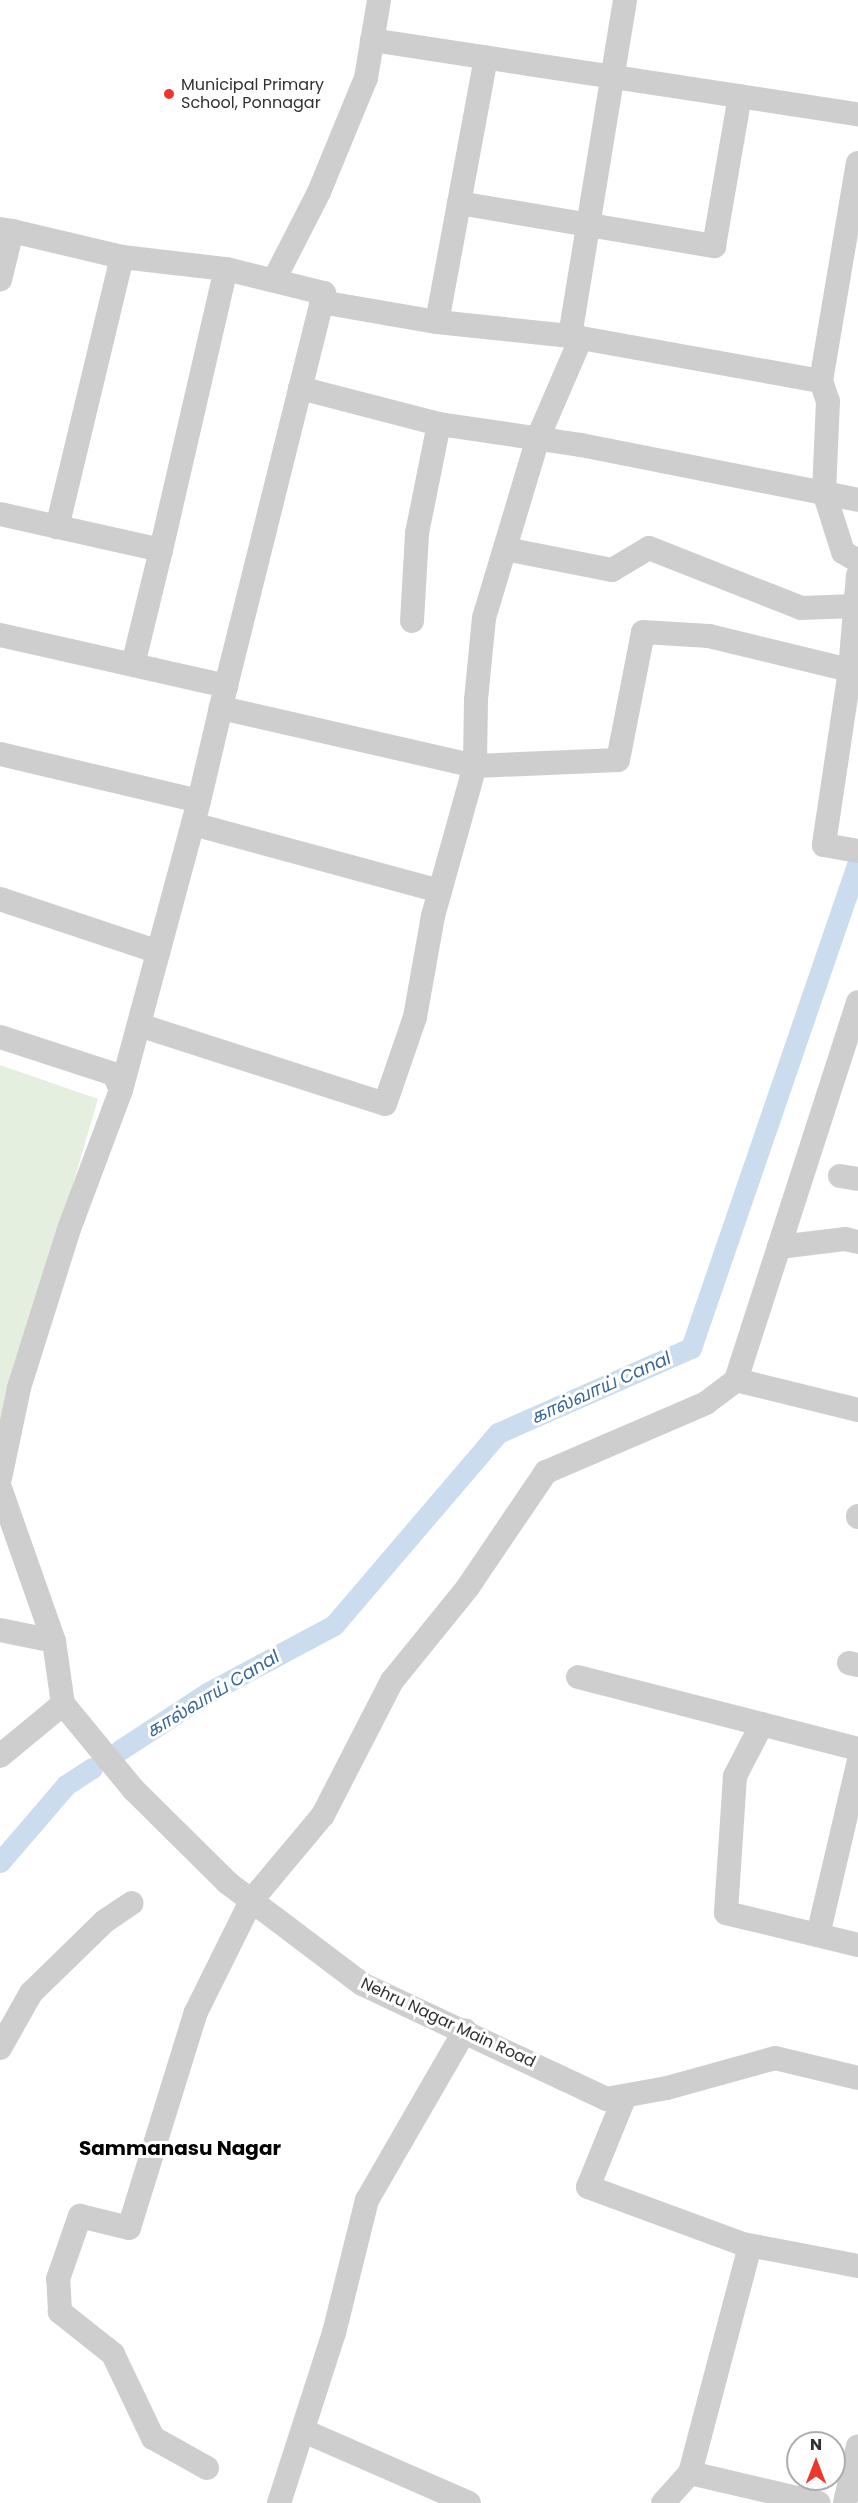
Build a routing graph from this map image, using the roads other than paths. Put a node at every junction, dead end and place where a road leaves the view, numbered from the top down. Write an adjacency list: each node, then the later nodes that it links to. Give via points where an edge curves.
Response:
1 (379, 0): 3 (street)
2 (625, 0): 5 (street)
3 (372, 40): 4 (street); 15 (street, via 362,88 319,192)
4 (486, 57): 5 (street); 9 (street)
5 (612, 76): 6 (street); 10 (street)
6 (740, 96): 7 (street); 10 (street, via 714,246)
7 (858, 114)
8 (858, 164): 19 (street)
9 (459, 203): 10 (street); 17 (street)
10 (588, 225): 18 (street)
11 (6, 230): 12 (street); 14 (street)
12 (122, 257): 13 (street); 26 (street)
13 (226, 269): 15 (street); 28 (street)
14 (0, 280)
15 (274, 280): 16 (street, via 324,292)
16 (321, 302): 17 (street); 20 (street)
17 (437, 322): 18 (street)
18 (576, 337): 19 (street); 22 (street)
19 (821, 381): 23 (street, via 828,401)
20 (300, 388): 21 (street); 36 (street)
21 (439, 423): 22 (street); 32 (street, via 417,533)
22 (538, 438): 23 (street); 27 (street)
23 (824, 492): 24 (street); 29 (street, via 843,552)
24 (858, 500)
25 (0, 514): 26 (street)
26 (57, 527): 28 (street)
27 (505, 549): 31 (street, via 612,570 649,548 801,608); 38 (street, via 484,618 476,700)
28 (161, 550): 34 (street)
29 (858, 561)
30 (858, 575): 31 (street)
31 (855, 606): 35 (street)
32 (412, 621)
33 (0, 636): 34 (street)
34 (133, 665): 36 (street)
35 (850, 670): 38 (street, via 708,636 643,632 618,760); 41 (street, via 824,844)
36 (223, 697): 38 (street); 39 (street)
37 (0, 754): 39 (street)
38 (475, 766): 42 (street)
39 (199, 801): 40 (street)
40 (193, 824): 42 (street); 44 (street)
41 (858, 851)
42 (440, 891): 46 (street, via 415,1017 385,1104)
43 (0, 899): 44 (street)
44 (158, 952): 46 (street)
45 (858, 1002): 50 (street)
46 (139, 1025): 48 (street)
47 (0, 1037): 48 (street, via 114,1074)
48 (121, 1090): 53 (street, via 69,1230 19,1388)
49 (858, 1242): 50 (street, via 845,1239)
50 (779, 1247): 51 (street)
51 (736, 1380): 52 (street); 63 (street, via 706,1403 546,1472 468,1587 392,1681 323,1815)
52 (858, 1410)
53 (0, 1478)
54 (0, 1488): 56 (street)
55 (0, 1630): 56 (street)
56 (54, 1641): 58 (street)
57 (578, 1677): 59 (street)
58 (63, 1704): 61 (street); 63 (street, Nehru Nagar Main Road, via 134,1790)
59 (762, 1724): 60 (street); 65 (street, via 735,1776 726,1913)
60 (858, 1749)
61 (0, 1756)
62 (858, 1764): 65 (street)
63 (251, 1901): 67 (street, Nehru Nagar Main Road, via 362,1984); 75 (street, via 196,2013 129,2228 80,2216 58,2278 60,2312 113,2354 153,2438)
64 (132, 1903): 68 (street, via 105,1921 31,1993)
65 (818, 1935): 66 (street)
66 (858, 1945)
67 (465, 2030): 70 (street, Nehru Nagar Main Road, via 606,2099); 73 (street, via 367,2200 334,2333)
68 (0, 2048)
69 (858, 2078): 70 (street, Nehru Nagar Main Road, via 775,2058)
70 (625, 2096): 71 (street, via 588,2187)
71 (750, 2246): 72 (street); 76 (street)
72 (858, 2266)
73 (304, 2431): 77 (street); 78 (street)
74 (858, 2446): 81 (street)
75 (207, 2468)
76 (690, 2473): 79 (street); 80 (street)
77 (279, 2503)
78 (469, 2503)
79 (663, 2503)
80 (819, 2503)
81 (845, 2503)

